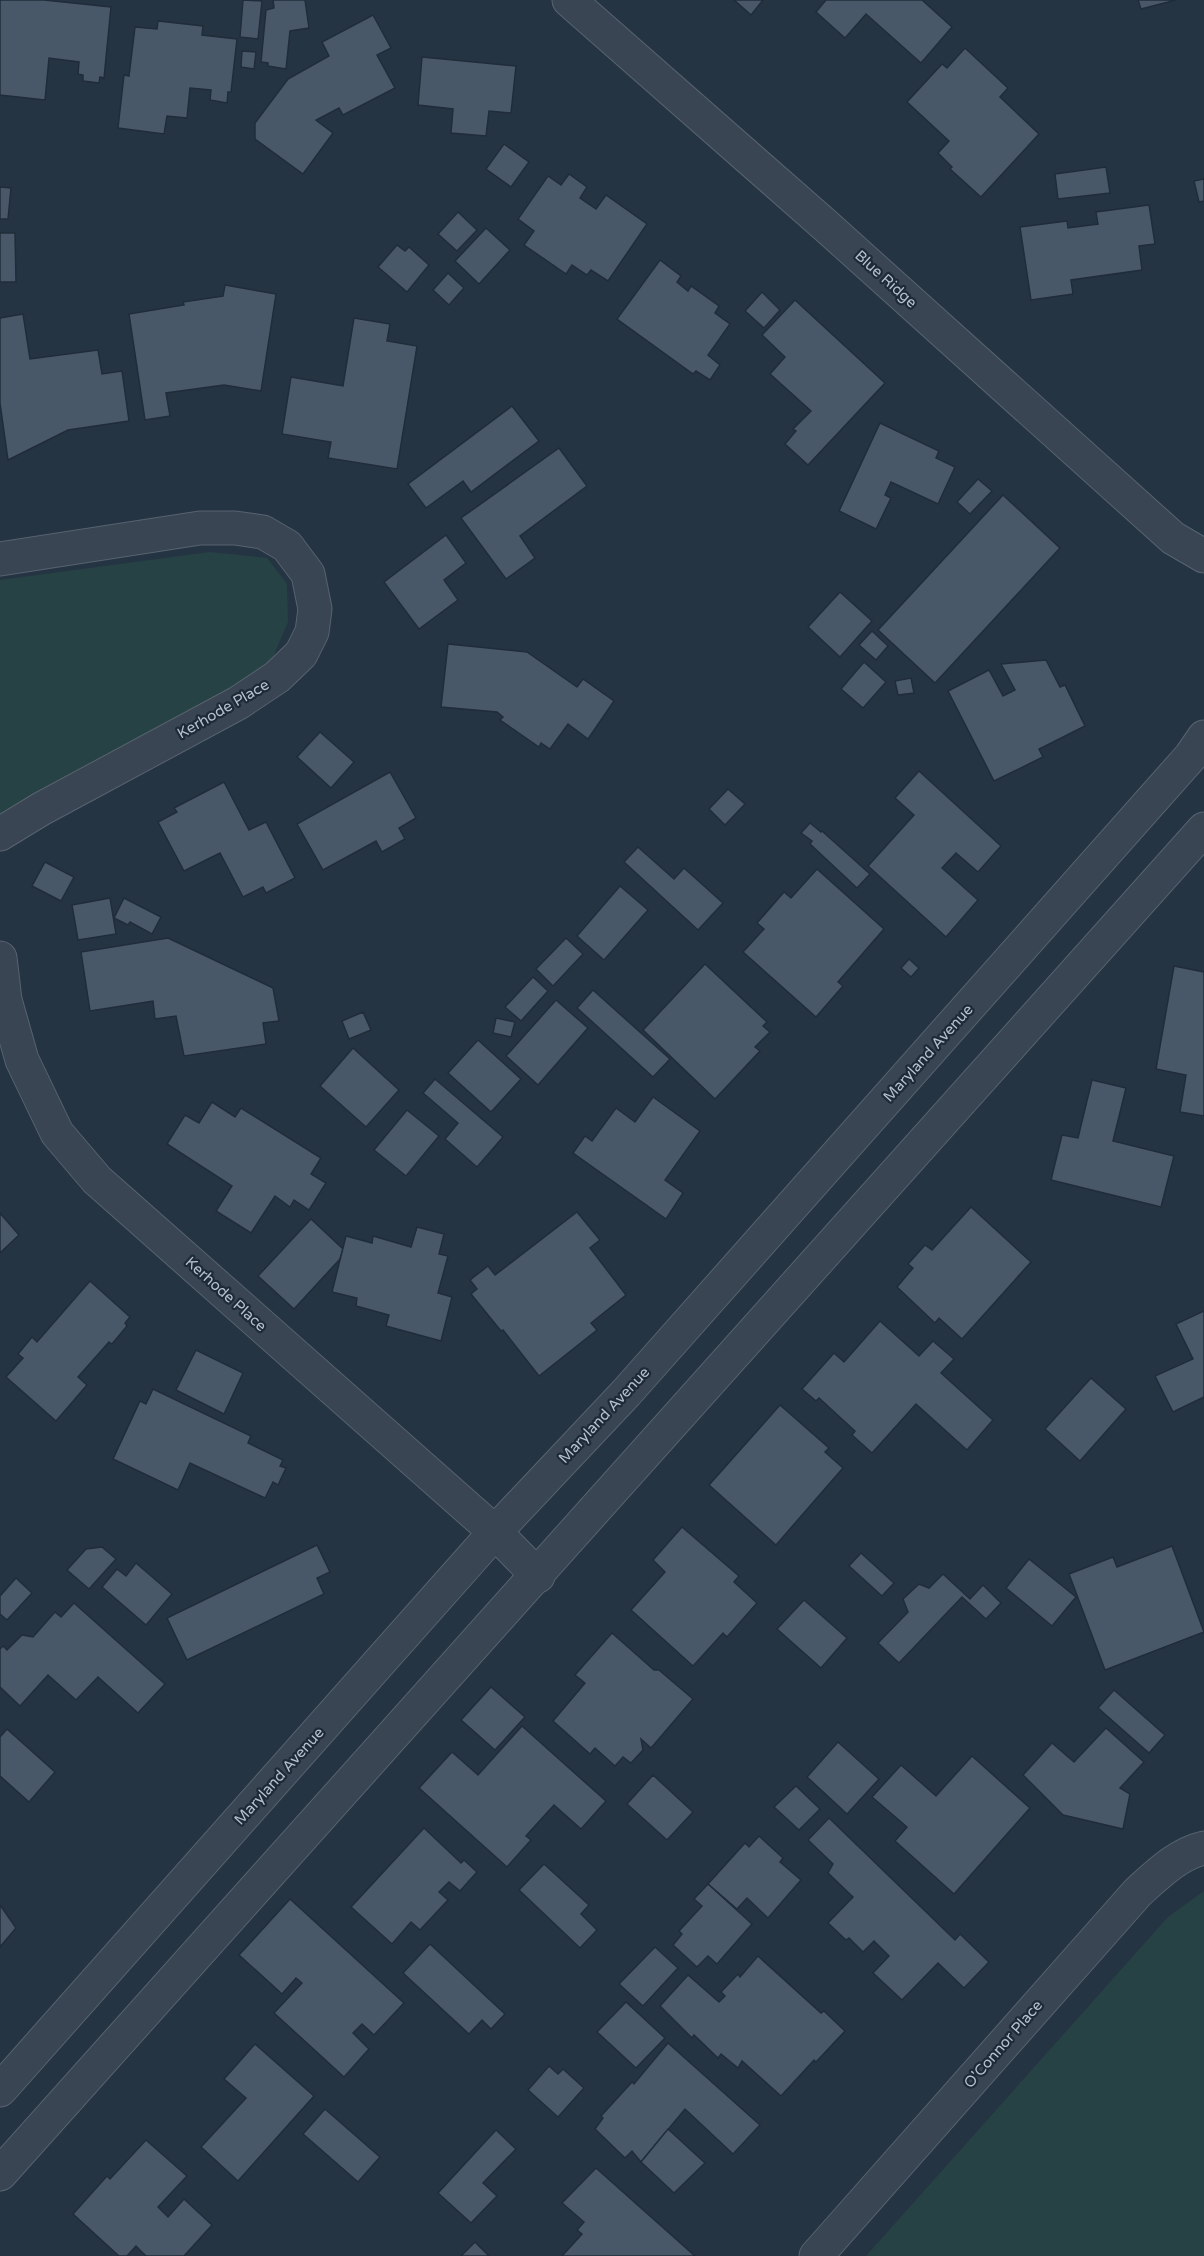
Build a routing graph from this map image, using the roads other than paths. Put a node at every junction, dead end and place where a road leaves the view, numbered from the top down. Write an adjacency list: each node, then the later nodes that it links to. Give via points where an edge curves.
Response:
1 (569, 0): 2 (street, Blue Ridge, via 1173,538)
2 (1204, 556)
3 (0, 559): 6 (street, Kerhode Place, via 200,528 263,532 287,546 308,574 315,609 312,632 301,654 277,677 238,703)
4 (1200, 753): 8 (street, Maryland Avenue, via 626,1393)
5 (1204, 829): 9 (street)
6 (0, 834)
7 (0, 958): 8 (street, Kerhode Place, via 5,1000 22,1060 57,1133 97,1180)
8 (495, 1532): 9 (street, Kerhode Place); 11 (street, Maryland Avenue)
9 (538, 1576): 12 (street)
10 (1204, 1848): 13 (street, O'Connor Place, via 1190,1851 1138,1892)
11 (0, 2090)
12 (0, 2174)
13 (816, 2256)

